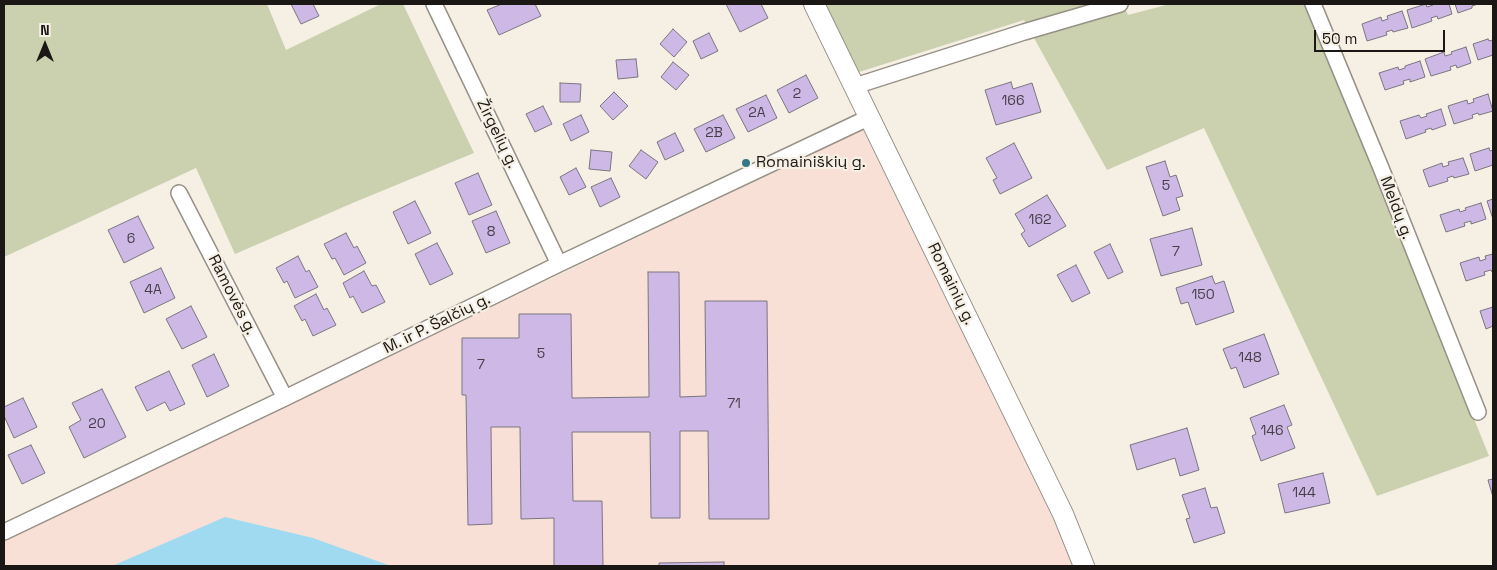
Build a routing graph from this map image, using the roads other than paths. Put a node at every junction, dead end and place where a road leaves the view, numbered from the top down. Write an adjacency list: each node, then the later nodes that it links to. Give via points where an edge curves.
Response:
1 (434, 4): 8 (street, Žirgelių g.)
2 (814, 4): 5 (main road, Romainių g.)
3 (1120, 4): 5 (street)
4 (1313, 4): 10 (street, Meldų g.)
5 (855, 86): 6 (main road, Romainių g.)
6 (870, 117): 8 (street, M. ir P. Šalčių g.); 12 (main road, Romainių g., via 1063,514)
7 (179, 193): 9 (street, Ramovės g.)
8 (559, 264): 9 (street, M. ir P. Šalčių g.)
9 (285, 398): 11 (street, M. ir P. Šalčių g.)
10 (1478, 412)
11 (4, 532)
12 (1084, 566)

